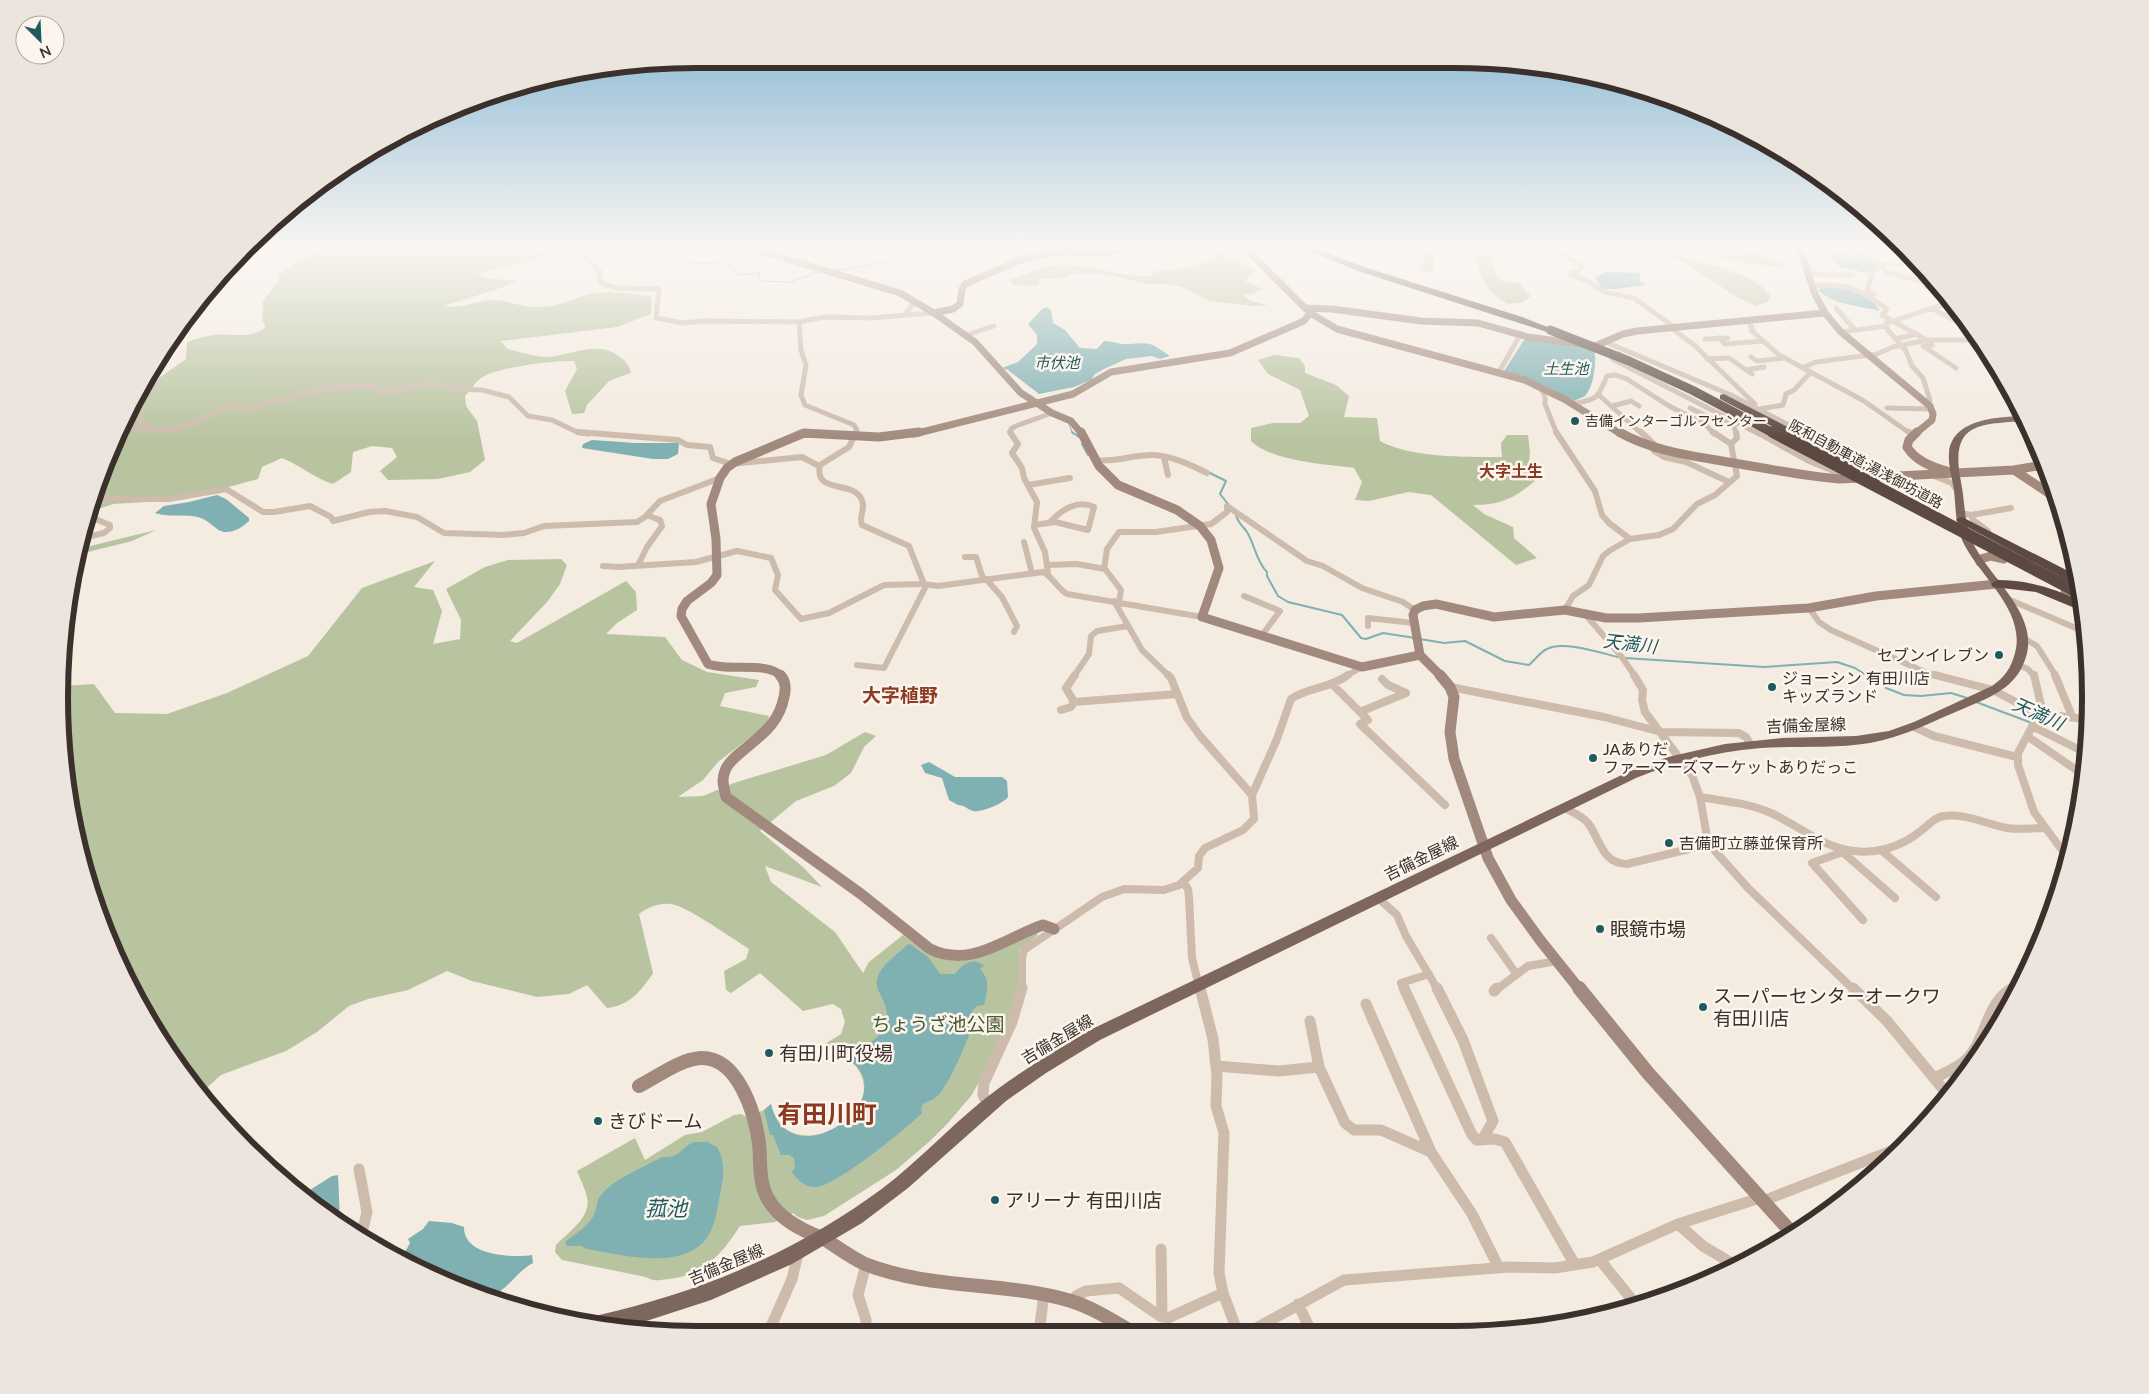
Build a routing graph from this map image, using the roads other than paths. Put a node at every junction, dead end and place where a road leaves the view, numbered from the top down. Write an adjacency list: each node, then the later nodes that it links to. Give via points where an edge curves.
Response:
1 (657, 310): 20 (street, via 656,318 683,323)
2 (908, 310): 16 (street)
3 (931, 310): 14 (street)
4 (946, 310): 14 (street)
5 (1308, 310): 53 (street, via 1337,328 1354,334); 59 (street, via 1304,321 1238,350 1219,356 1111,372 1084,390)
6 (1341, 310): 30 (street, via 1478,323)
7 (1496, 310): 25 (highway)
8 (1650, 310): 23 (street)
9 (1823, 310): 15 (street)
10 (1838, 310): 26 (street)
11 (1887, 310): 17 (street, via 1882,315)
12 (1926, 310): 17 (street)
13 (1934, 310): 19 (street)
14 (934, 312): 16 (street); 29 (street)
15 (1825, 313): 18 (street); 27 (street)
16 (905, 314): 20 (street, via 870,318 824,317)
17 (1891, 320): 22 (street); 24 (street)
18 (1748, 321): 23 (street); 37 (street, via 1751,330)
19 (1956, 321)
20 (799, 322): 74 (street, via 801,350 806,365 801,395 805,405 854,425 858,430)
21 (994, 326): 29 (street)
22 (1900, 326): 24 (street); 28 (street)
23 (1672, 327): 39 (street, via 1628,332); 48 (street)
24 (1886, 327): 26 (street); 34 (street)
25 (1552, 329): 57 (highway, bridge); 92 (highway, via 1638,357 1724,397); 123 (highway, 阪和自動車道;湯浅御坊道路, bridge, via 1627,357 1715,396); 126 (highway, 阪和自動車道;湯浅御坊道路, bridge, via 1692,390)
26 (1855, 330): 27 (street)
27 (1841, 332): 45 (street)
28 (1917, 334): 34 (street); 36 (street)
29 (967, 335): 59 (street, via 1021,393)
30 (1520, 335): 39 (street, via 1583,346); 53 (street)
31 (1719, 338): 32 (street); 33 (street); 38 (street, via 1725,344)
32 (1728, 338)
33 (1706, 339)
34 (1896, 339): 42 (street)
35 (1969, 339): 36 (street)
36 (1928, 340): 41 (street); 42 (street)
37 (1763, 341): 38 (street); 47 (street)
38 (1748, 342): 44 (street)
39 (1608, 343): 43 (street)
40 (1944, 343): 41 (street)
41 (1935, 344): 51 (street, via 1923,346)
42 (1902, 346): 45 (street); 63 (street, via 1912,366 1923,378)
43 (1624, 349): 66 (street); 70 (street, via 1612,359)
44 (1757, 350)
45 (1869, 355): 50 (street, via 1823,361); 63 (street)
46 (1751, 357): 47 (street, via 1757,361)
47 (1785, 358): 50 (street)
48 (1707, 359): 52 (street, via 1729,358); 66 (street)
49 (1764, 367): 52 (street)
50 (1804, 368): 54 (street)
51 (1956, 368)
52 (1746, 370): 55 (street)
53 (1499, 372): 56 (street)
54 (1811, 372): 66 (street, via 1786,394 1783,405); 73 (street, via 1864,401)
55 (1752, 374)
56 (1539, 386): 60 (street); 107 (street, via 1557,434 1595,490 1602,515)
57 (1686, 392): 93 (highway)
58 (1599, 395): 60 (street, via 1592,401); 61 (street); 75 (street, via 1607,376 1621,376 1705,424 1715,435)
59 (1036, 404): 68 (street); 74 (street, via 918,434)
60 (1573, 404): 76 (street, via 1613,430)
61 (1612, 406): 62 (street, via 1631,401); 76 (street)
62 (1640, 406)
63 (1929, 406): 65 (street); 73 (street, via 1932,421)
64 (1690, 408): 70 (street, via 1713,419)
65 (1887, 408)
66 (1761, 409): 92 (street, via 1838,451)
67 (136, 411): 72 (street, via 138,418)
68 (1052, 413): 79 (street, via 1077,426); 95 (street, via 1011,429 1018,444 1012,453)
69 (2017, 420): 86 (main road, via 1988,423 1965,432 1954,446)
70 (1735, 423): 75 (street, via 1738,435); 93 (street, via 1809,461)
71 (128, 428): 72 (street)
72 (156, 431): 81 (street, via 183,427 228,406 255,407 323,389 371,385 381,393 437,384 504,395 528,416 552,420 579,433 671,438 686,445 710,447 713,458)
73 (1913, 435): 77 (street, via 1907,447)
74 (855, 436): 81 (street, via 801,434); 82 (street, via 849,447)
75 (1731, 444): 80 (street)
76 (1655, 447): 80 (street); 94 (street, via 1654,451 1664,457 1686,462)
77 (1914, 456): 86 (street, via 1930,466); 89 (street, via 1913,459 1927,472)
78 (1164, 457): 79 (street, via 1152,455 1111,463); 85 (street); 87 (street)
79 (1095, 460): 105 (street, via 1118,485 1177,510)
80 (1736, 463): 93 (street, via 1812,477); 94 (street, via 1737,476)
81 (731, 464): 82 (street, via 802,457); 90 (street)
82 (819, 466): 125 (street, via 818,474 824,483 849,489 861,497 864,507 860,520 862,525 909,546)
83 (2038, 466): 84 (street)
84 (2014, 470): 86 (street); 97 (street)
85 (1207, 473)
86 (1955, 473): 88 (street); 96 (main road)
87 (1168, 475)
88 (1929, 475): 89 (street); 96 (street, via 1948,480)
89 (1919, 476): 92 (street)
90 (720, 478): 100 (street, via 660,501); 110 (street, via 711,504)
91 (1070, 478): 95 (street)
92 (1878, 478): 93 (street)
93 (1854, 479): 108 (street)
94 (1729, 482): 107 (street, via 1697,504 1674,529)
95 (1028, 485): 104 (street, via 1037,502)
96 (1958, 492): 101 (main road)
97 (2047, 492)
98 (99, 501): 100 (street, via 111,498 169,499 226,489 263,512 305,506 331,517 333,521 385,511 417,517 444,534 458,535 513,535 544,526 630,524)
99 (2011, 508): 101 (street)
100 (649, 516): 114 (street, via 660,520 662,526)
101 (1964, 516): 108 (main road); 119 (street); 121 (highway)
102 (94, 518): 106 (street, via 110,525 110,528)
103 (1050, 522): 103 (street, via 1059,512 1080,504 1094,507 1088,530); 104 (street)
104 (1034, 525): 115 (street)
105 (1200, 526): 117 (street, via 1156,532 1119,532 1103,557); 133 (street, via 1215,522 1227,512 1227,506 1307,561 1322,564 1362,588 1406,602); 136 (street, via 1211,540 1219,568)
106 (88, 537)
107 (1630, 539): 134 (street, via 1603,556 1589,585 1574,596)
108 (1966, 539): 112 (street); 113 (main road)
109 (1024, 542): 118 (street)
110 (717, 556): 114 (street, via 696,562); 125 (street, via 736,551 771,558 778,575 775,590 801,619 814,619 872,589 894,583); 182 (street, via 717,574 711,583 685,603 681,613 684,622 711,666 768,669 782,676 785,684 784,704 778,721 733,759 722,774 720,781 726,798 942,955 975,954 1043,925)
111 (965, 557): 122 (street, via 976,557)
112 (2004, 559): 113 (street, via 1990,556); 128 (street)
113 (1980, 562): 124 (main road)
114 (638, 565): 116 (street)
115 (1047, 565): 117 (street, via 1077,564); 120 (street)
116 (603, 566)
117 (1104, 569): 130 (street, via 1121,590)
118 (1032, 573): 120 (street); 122 (street)
119 (2069, 573)
120 (1048, 574): 130 (street, via 1061,592)
121 (2069, 577)
122 (984, 579): 125 (street); 141 (street, via 1002,598 1017,626)
123 (2071, 583)
124 (1997, 584): 129 (main road); 131 (highway, via 2032,587); 132 (street, via 1876,596)
125 (925, 585): 145 (street, via 884,668)
126 (2072, 589)
127 (1244, 596): 142 (street, via 1280,611)
128 (2073, 596)
129 (2008, 598): 140 (street); 143 (main road, via 2018,618)
130 (1117, 601): 136 (street); 138 (street)
131 (2074, 604)
132 (1809, 608): 135 (street, via 1622,619); 151 (street, via 1830,630 1901,662 1927,673)
133 (1415, 610): 134 (street, via 1436,604 1503,617); 137 (street)
134 (1565, 610): 135 (street)
135 (1585, 614): 160 (street, via 1622,658 1643,690 1645,712)
136 (1202, 617): 142 (street)
137 (1414, 623): 139 (street, via 1368,618); 144 (street)
138 (1128, 626): 152 (street, via 1142,650 1171,678); 153 (street, via 1097,631 1091,636 1089,654 1066,688)
139 (1368, 626)
140 (2077, 629)
141 (1014, 632)
142 (1262, 635): 147 (street)
143 (2022, 637): 146 (main road); 156 (street, via 2037,646 2053,669)
144 (1420, 655): 147 (street); 150 (street)
145 (857, 665)
146 (2018, 665): 151 (main road, 吉備金屋線, via 2009,678); 158 (street, via 2032,672 2037,680 2041,705)
147 (1362, 667): 149 (street)
148 (1382, 679): 155 (street, via 1406,692)
149 (1332, 685): 155 (street); 167 (street, via 1305,691 1291,699)
150 (1450, 687): 160 (street, via 1604,717); 173 (street, via 1454,697 1450,732 1454,759)
151 (1993, 690): 158 (street); 159 (main road, 吉備金屋線)
152 (1177, 694): 153 (street); 167 (street, via 1184,714 1201,737)
153 (1074, 702): 154 (street, via 1071,707)
154 (1061, 710)
155 (1360, 712): 169 (street, via 1368,720 1360,724)
156 (2072, 716): 157 (street); 158 (street)
157 (2081, 718)
158 (2034, 722): 161 (street); 163 (street)
159 (1914, 727): 162 (main road, 吉備金屋線, via 1868,739); 164 (street, via 1934,736)
160 (1661, 732): 162 (street, via 1739,733); 165 (street)
161 (2027, 736): 164 (street); 166 (street)
162 (1751, 745): 165 (main road, 吉備金屋線, via 1712,750)
163 (2079, 749)
164 (2017, 757): 171 (street, via 2032,805)
165 (1679, 759): 168 (street, via 1692,775); 170 (main road, 吉備金屋線, via 1643,770)
166 (2077, 770)
167 (1252, 795): 177 (street, via 1255,816 1252,823 1238,834 1205,848 1199,856 1198,868)
168 (1700, 797): 172 (street); 174 (street, via 1762,810)
169 (1445, 805)
170 (1564, 808): 172 (street, via 1587,821 1604,852 1617,864); 173 (main road, 吉備金屋線)
171 (2045, 828): 175 (street, via 2012,828 1945,815 1933,820 1911,839); 176 (street)
172 (1710, 844): 196 (street, via 1748,888 1887,1021)
173 (1484, 847): 179 (main road, 吉備金屋線); 184 (street, via 1511,900)
174 (1842, 849): 175 (street, via 1861,852); 180 (street); 181 (street, via 1812,863)
175 (1882, 850): 178 (street)
176 (2062, 851)
177 (1184, 883): 182 (street, via 1164,890 1118,890 1095,900); 187 (street, via 1190,897 1192,958)
178 (1936, 896)
179 (1378, 898): 186 (street, via 1397,915); 187 (main road, 吉備金屋線)
180 (1895, 898)
181 (1863, 920)
182 (1054, 929): 199 (street, via 1022,954 1024,980 1019,1002 984,1084)
183 (1491, 938): 185 (street)
184 (1557, 961): 185 (street, via 1531,964); 204 (street, via 1648,1074)
185 (1516, 972): 189 (street)
186 (1429, 974): 200 (street, via 1463,1040 1493,1121); 200 (street, via 1401,984 1472,1135)
187 (1200, 985): 194 (street); 199 (main road, 吉備金屋線, via 1095,1035)
188 (2009, 990): 192 (street, via 2000,998)
189 (1494, 991)
190 (1366, 1004): 201 (street)
191 (1310, 1021): 195 (street)
192 (1972, 1051)
193 (1965, 1060): 196 (street)
194 (1216, 1066): 195 (street, via 1279,1071); 216 (street, via 1216,1106 1224,1133 1219,1273)
195 (1319, 1067): 201 (street, via 1350,1128 1381,1130)
196 (1934, 1078): 198 (street)
197 (640, 1086): 208 (street, via 696,1058 708,1058 729,1069 741,1085 754,1121 759,1142 760,1174 767,1197 785,1219)
198 (1943, 1089)
199 (989, 1106): 208 (main road, 吉備金屋線, via 888,1194)
200 (1482, 1140): 214 (street, via 1501,1139 1509,1147)
201 (1431, 1152): 215 (street, via 1472,1214)
202 (1884, 1154): 204 (street)
203 (359, 1169): 207 (street, via 368,1212)
204 (1761, 1200): 205 (street); 206 (street)
205 (1678, 1224): 211 (street); 212 (street, via 1703,1246)
206 (1788, 1229)
207 (364, 1230)
208 (822, 1238): 210 (main road, 吉備金屋線); 213 (street)
209 (1161, 1249): 221 (street)
210 (798, 1252): 222 (main road, 吉備金屋線, via 691,1298); 223 (street, via 792,1279)
211 (1600, 1260): 214 (street); 218 (street)
212 (1730, 1262)
213 (866, 1264): 217 (street, via 919,1278); 224 (street, via 858,1295)
214 (1575, 1265): 215 (street)
215 (1499, 1268): 220 (street, via 1344,1280)
216 (1222, 1293): 221 (street, via 1176,1316); 227 (street)
217 (1044, 1294): 219 (street); 225 (street)
218 (1632, 1300)
219 (1074, 1301): 221 (street, via 1076,1296 1086,1291 1119,1288); 226 (street)
220 (1298, 1304): 228 (street); 229 (street)
221 (1162, 1317)
222 (612, 1321)
223 (771, 1326)
224 (866, 1326)
225 (1040, 1326)
226 (1122, 1326)
227 (1235, 1326)
228 (1259, 1326)
229 (1309, 1326)

